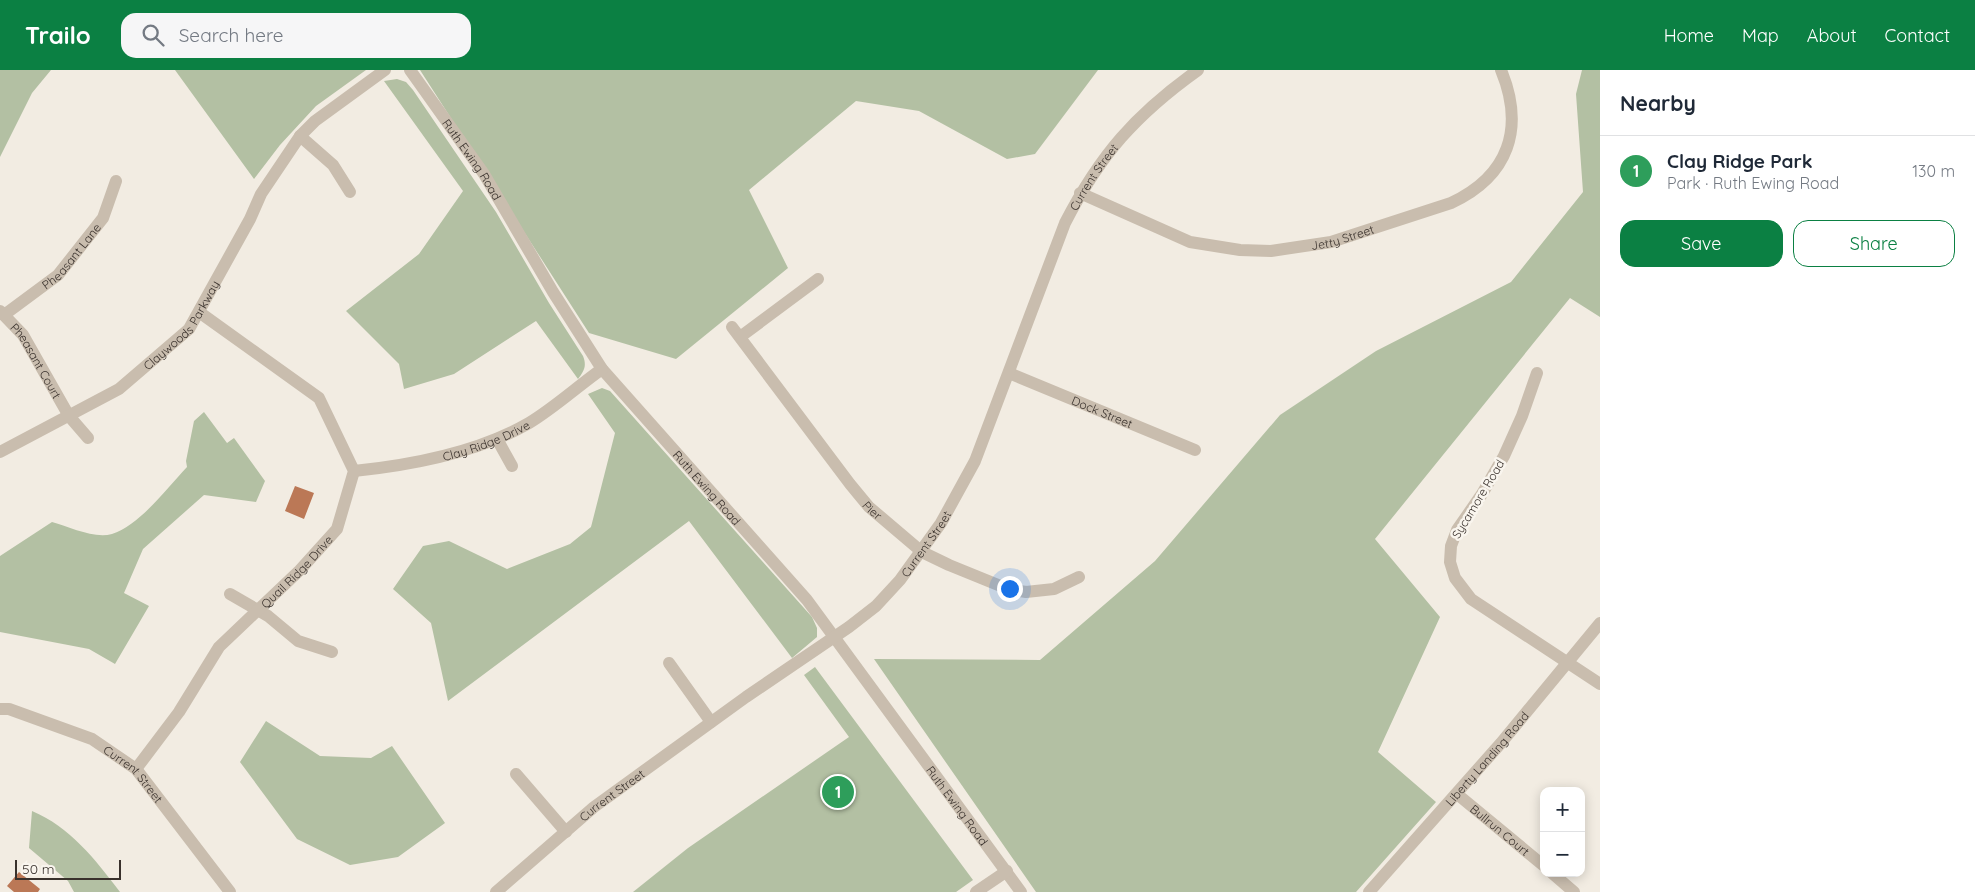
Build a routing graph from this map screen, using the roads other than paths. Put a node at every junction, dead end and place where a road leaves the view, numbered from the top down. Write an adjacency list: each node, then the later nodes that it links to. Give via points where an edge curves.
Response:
1 (385, 70): 5 (street, Claywoods Parkway)
2 (410, 70): 14 (street, Ruth Ewing Road, via 484,174)
3 (1198, 70): 8 (street, Current Street, via 1143,113 1117,140)
4 (1501, 70): 8 (street, Jetty Street, via 1512,106 1513,125 1501,161 1484,184 1451,203 1331,242 1271,251 1198,243)
5 (300, 136): 7 (street, via 333,165); 10 (street, Claywoods Parkway, via 261,194)
6 (116, 181): 11 (street, Pheasant Lane, via 103,218 58,275)
7 (350, 192)
8 (1080, 193): 15 (street, Current Street, via 1065,223)
9 (818, 279): 13 (street)
10 (199, 312): 17 (street, Claywoods Parkway, via 189,329 119,389); 23 (street, via 319,398)
11 (2, 313): 17 (street, Pheasant Court, via 23,334)
12 (732, 326): 13 (street, Pier)
13 (740, 337): 24 (street, Pier, via 869,507)
14 (602, 368): 19 (street, Clay Ridge Drive, via 530,422); 29 (street, Ruth Ewing Road, via 796,586)
15 (1009, 373): 20 (street, Dock Street); 24 (street, Current Street, via 975,461)
16 (1537, 373): 31 (street, Sycamore Road, via 1504,456 1457,530 1450,562 1455,578 1471,598)
17 (69, 416): 18 (street, Pheasant Court); 21 (street, Claywoods Parkway)
18 (88, 438)
19 (497, 439): 22 (street); 23 (street, Clay Ridge Drive, via 406,465)
20 (1196, 450)
21 (0, 452)
22 (512, 466)
23 (354, 471): 27 (street, Quail Ridge Drive, via 337,529)
24 (922, 552): 25 (street, Pier, via 1008,589 1026,592 1054,589); 29 (street, Current Street, via 876,606)
25 (1079, 576)
26 (230, 594): 27 (street)
27 (258, 610): 30 (street, via 298,641); 36 (street, Quail Ridge Drive, via 219,647 179,712)
28 (1600, 623): 31 (street, Liberty Landing Road)
29 (834, 637): 35 (street, Current Street); 41 (street, Ruth Ewing Road)
30 (332, 652)
31 (1568, 662): 33 (street, Sycamore Road); 38 (street, Liberty Landing Road)
32 (669, 663): 35 (street)
33 (1600, 684)
34 (0, 709): 36 (street, Current Street, via 92,739)
35 (711, 722): 39 (street, Current Street, via 594,807)
36 (136, 769): 43 (street, Current Street)
37 (516, 774): 39 (street)
38 (1458, 794): 40 (street, Bullrun Court); 47 (street, Liberty Landing Road)
39 (566, 832): 44 (street, Current Street)
40 (1540, 863)
41 (1006, 871): 45 (street); 46 (street, Ruth Ewing Road)
42 (1557, 877): 48 (street)
43 (230, 892)
44 (496, 892)
45 (976, 892)
46 (1021, 892)
47 (1369, 892)
48 (1574, 892)

